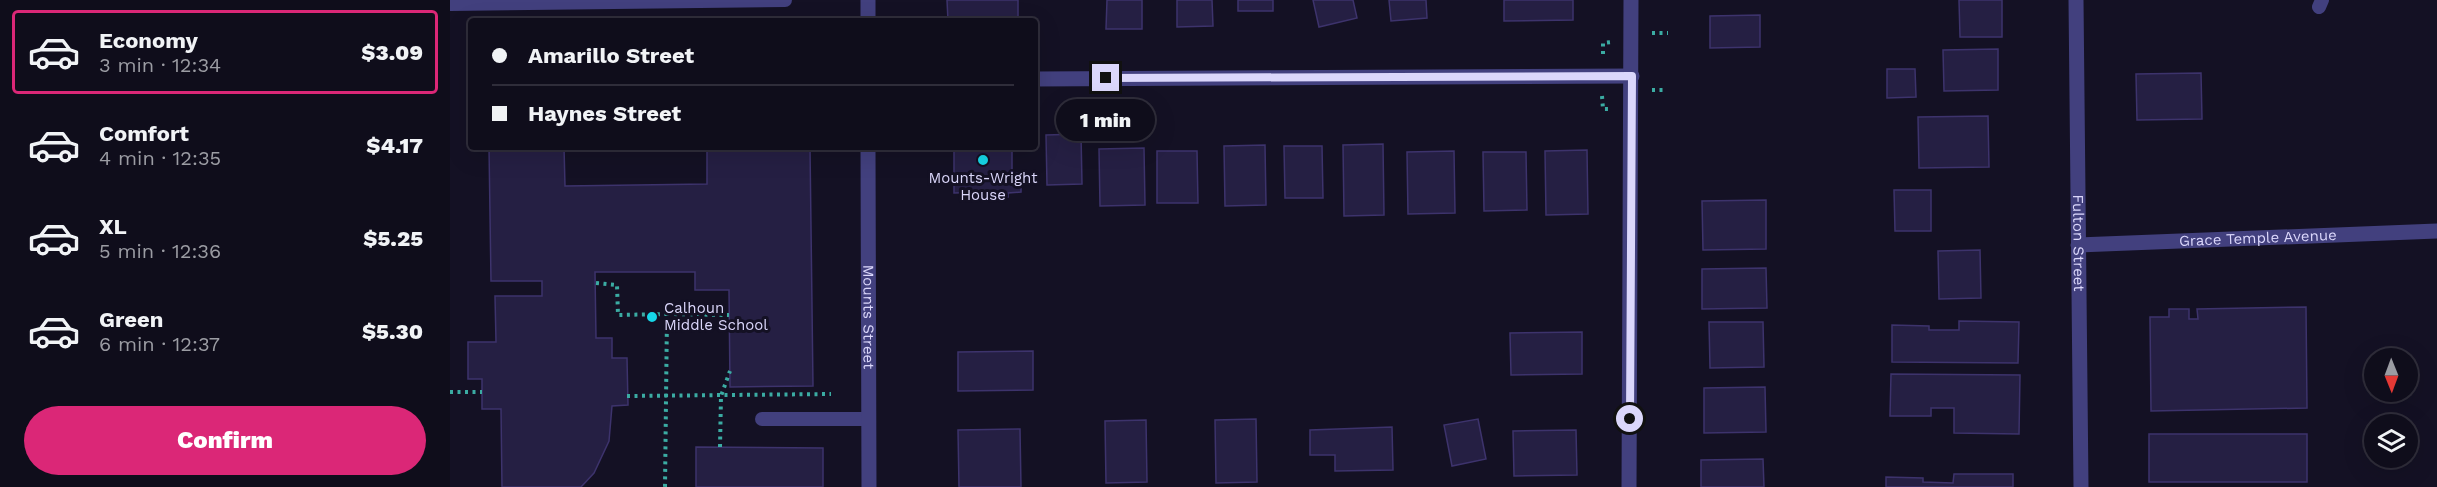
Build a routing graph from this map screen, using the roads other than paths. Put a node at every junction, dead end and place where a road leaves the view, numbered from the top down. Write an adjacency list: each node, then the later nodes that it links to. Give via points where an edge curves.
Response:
1 (785, 0): 5 (lane)
2 (868, 0): 6 (street)
3 (1631, 0): 7 (street)
4 (2076, 0): 11 (street, Fulton Street)
5 (450, 4)
6 (868, 18)
7 (1632, 76): 8 (street); 15 (street)
8 (1038, 79)
9 (868, 150): 13 (street, Mounts Street)
10 (2437, 231): 11 (street, Grace Temple Avenue)
11 (2078, 245): 16 (street, Fulton Street)
12 (762, 419): 13 (lane)
13 (868, 419): 14 (street, Mounts Street)
14 (869, 487)
15 (1629, 487)
16 (2081, 487)

